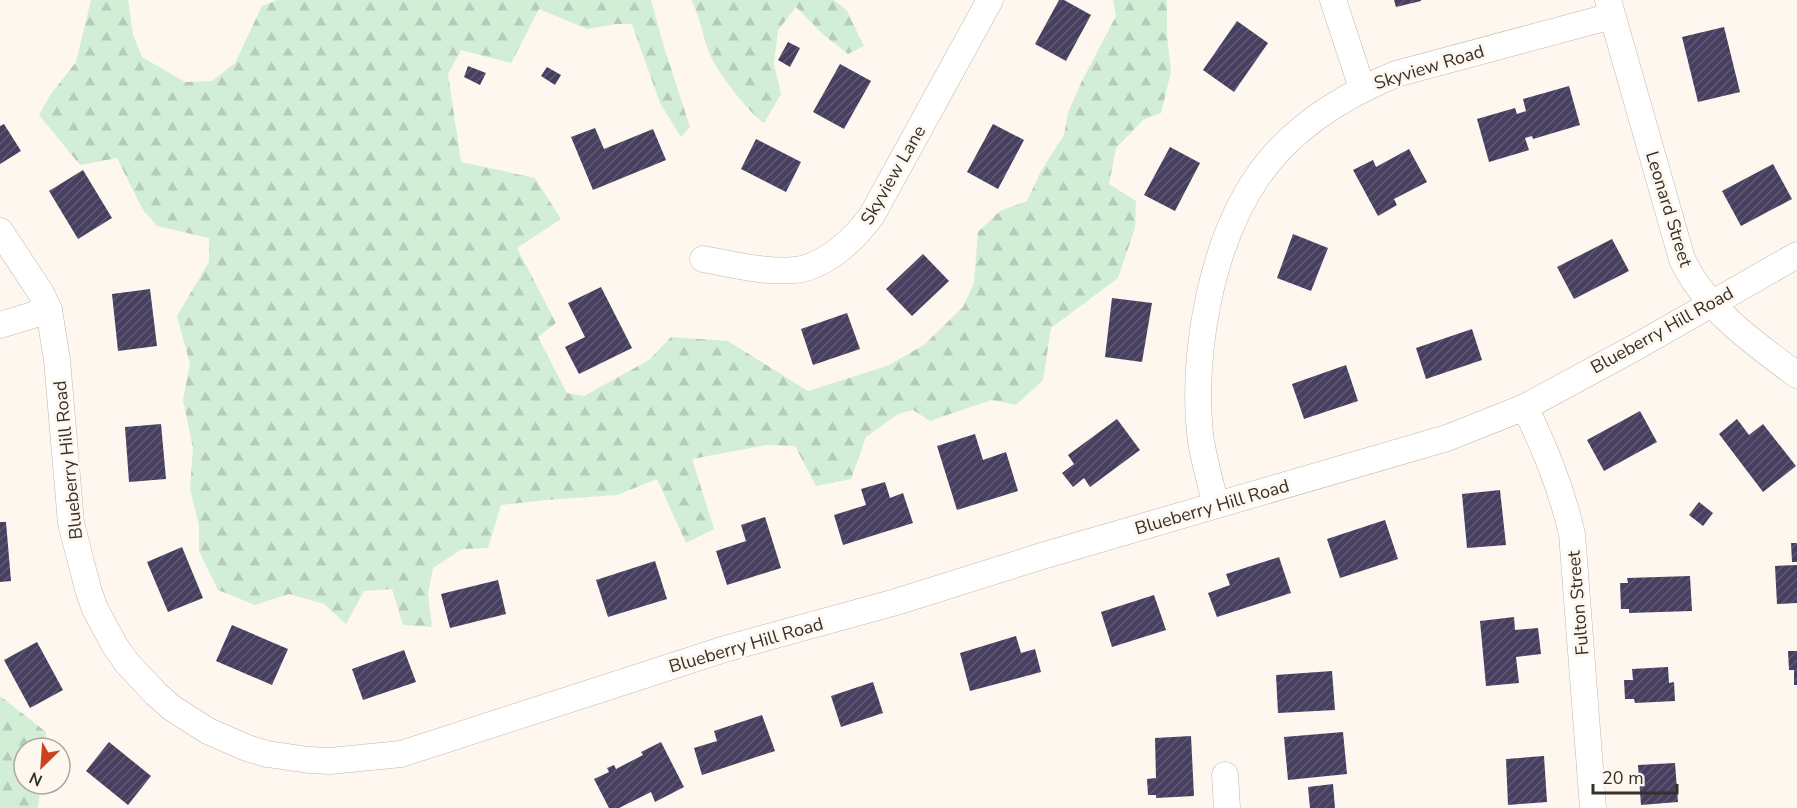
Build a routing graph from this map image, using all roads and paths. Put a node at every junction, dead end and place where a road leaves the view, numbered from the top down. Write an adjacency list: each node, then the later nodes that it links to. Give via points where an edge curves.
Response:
1 (990, 0): 7 (street, Skyview Lane, via 875,210 851,241 809,267 797,270)
2 (1333, 0): 4 (street)
3 (1610, 8): 4 (street, Skyview Road); 8 (street, Leonard Street, via 1682,260)
4 (1362, 88): 13 (street, Skyview Road, via 1296,134 1259,174 1222,248 1203,328 1199,394 1204,461)
5 (0, 231): 9 (street, Blueberry Hill Road)
6 (1797, 255): 8 (street, Blueberry Hill Road)
7 (703, 259)
8 (1711, 303): 11 (street, Leonard Street); 12 (street, Blueberry Hill Road)
9 (49, 310): 10 (street); 13 (street, Blueberry Hill Road, via 71,523 88,589 104,627 127,663 172,708 227,740 288,758 330,761 401,754 725,649 896,602)
10 (0, 326)
11 (1797, 375)
12 (1525, 407): 13 (street, Blueberry Hill Road, via 1447,438); 16 (street, Fulton Street, via 1549,456 1572,534)
13 (1216, 505)
14 (1225, 775): 15 (street)
15 (1227, 808)
16 (1593, 808)

